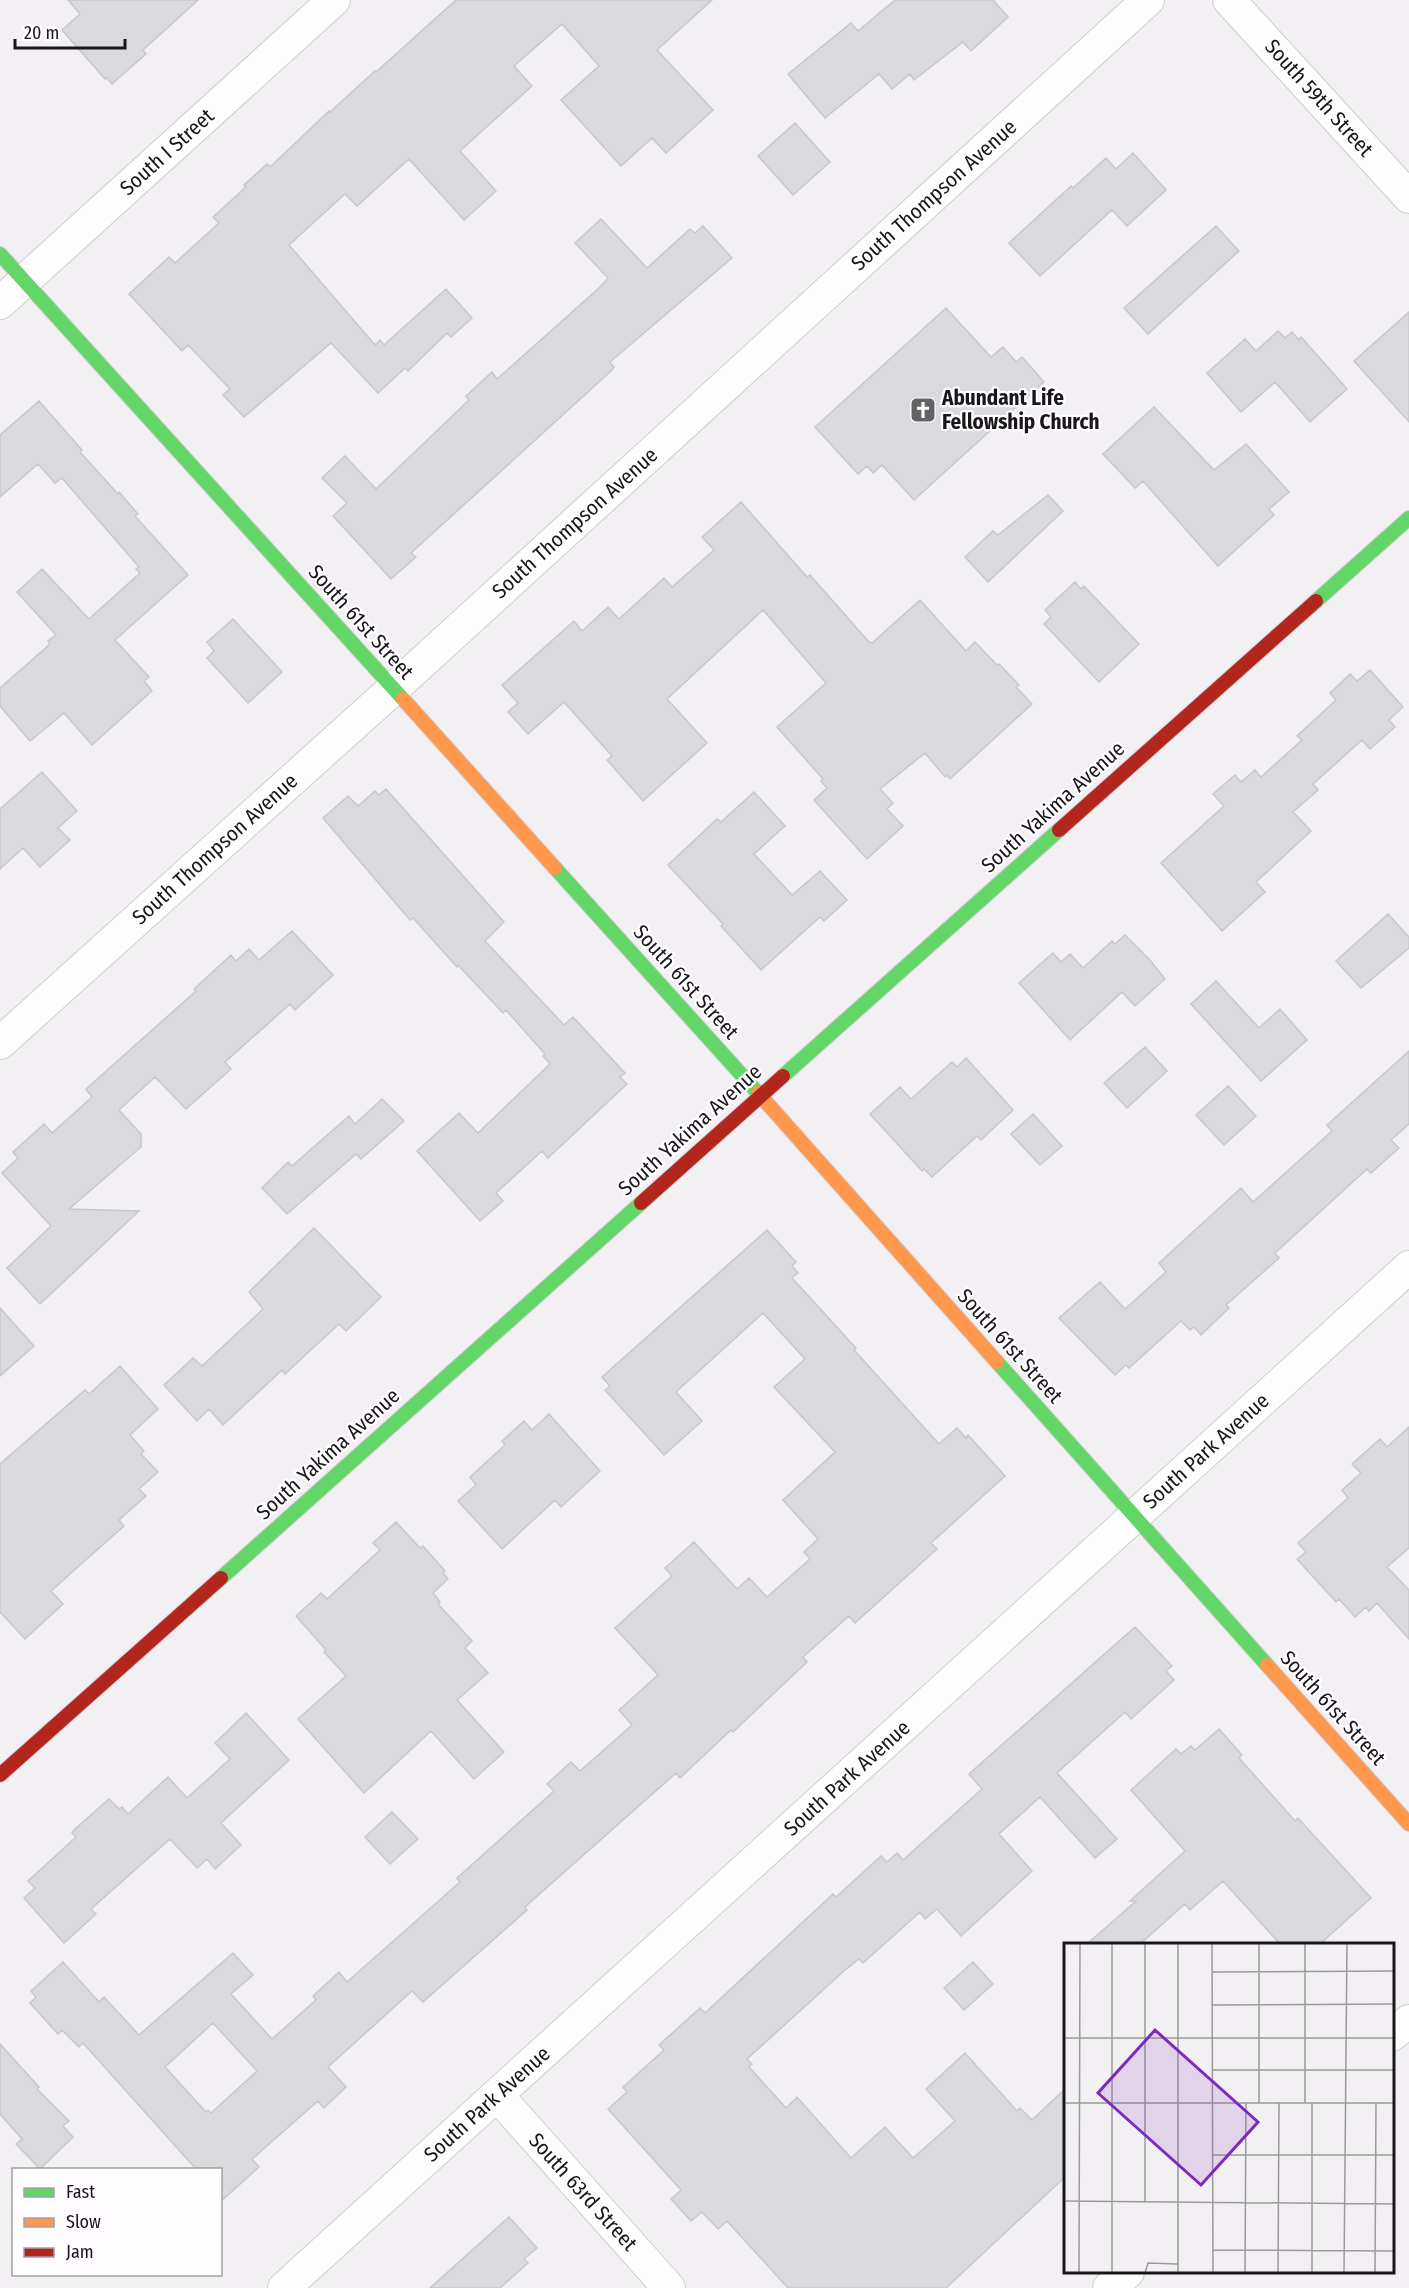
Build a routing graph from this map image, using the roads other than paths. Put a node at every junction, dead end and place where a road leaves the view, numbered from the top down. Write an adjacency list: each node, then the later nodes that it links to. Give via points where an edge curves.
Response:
1 (334, 0): 6 (street, South I Street)
2 (1148, 0): 9 (street, South Thompson Avenue)
3 (1229, 0): 4 (street, South 59th Street)
4 (1409, 197)
5 (0, 254): 6 (street, South 61st Street)
6 (24, 281): 7 (street, South I Street); 9 (street, South 61st Street)
7 (0, 303)
8 (1409, 518): 11 (street, South Yakima Avenue)
9 (393, 689): 10 (street, South Thompson Avenue); 11 (street, South 61st Street)
10 (0, 1043)
11 (760, 1096): 13 (street, South 61st Street); 14 (street, South Yakima Avenue)
12 (1409, 1267): 13 (street, South Park Avenue)
13 (1134, 1517): 15 (street, South 61st Street); 18 (street, South Park Avenue)
14 (0, 1775)
15 (1409, 1824)
16 (1409, 2020): 17 (street)
17 (1394, 2033)
18 (497, 2095): 20 (street, South Park Avenue); 21 (street, South 63rd Street)
19 (1126, 2273): 22 (street)
20 (284, 2288)
21 (669, 2288)
22 (1109, 2288)

